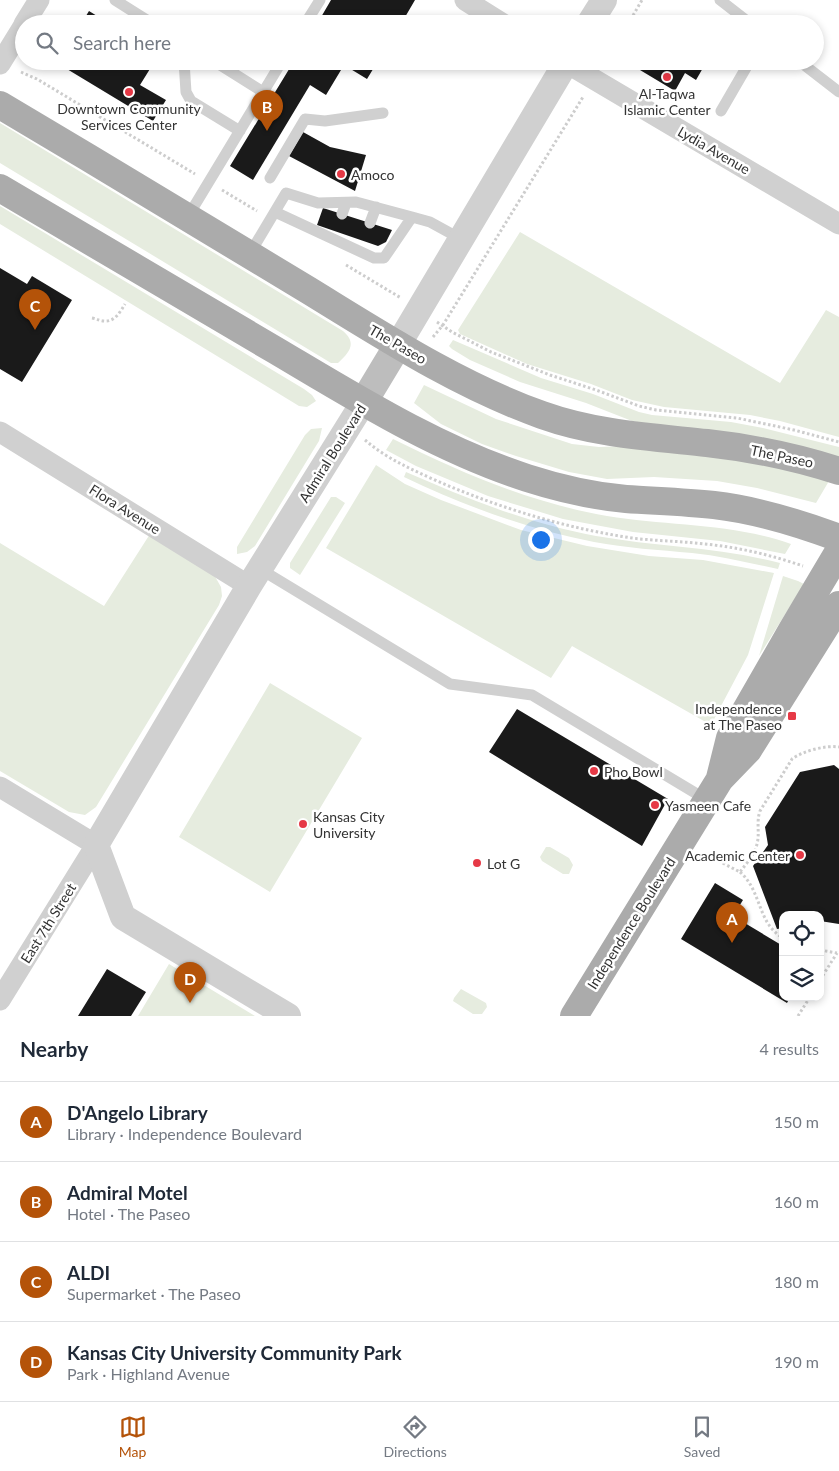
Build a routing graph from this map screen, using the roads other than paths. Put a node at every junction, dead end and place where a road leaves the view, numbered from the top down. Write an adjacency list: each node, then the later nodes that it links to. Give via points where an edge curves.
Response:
1 (39, 0): 7 (street)
2 (115, 0): 8 (lane)
3 (320, 0): 9 (lane)
4 (465, 0): 10 (street)
5 (604, 0): 11 (street)
6 (720, 0): 12 (lane)
7 (30, 15)
8 (139, 15)
9 (311, 15)
10 (488, 15)
11 (595, 15)
12 (739, 15)
13 (15, 39): 14 (street)
14 (0, 64)
15 (185, 70): 27 (lane, via 187,96 191,101)
16 (229, 70): 22 (lane)
17 (277, 70): 22 (lane)
18 (560, 70): 38 (street, Admiral Boulevard)
19 (578, 70): 37 (street, Lydia Avenue)
20 (745, 70): 25 (lane)
21 (811, 70): 23 (lane)
22 (264, 92): 27 (lane)
23 (839, 92)
24 (0, 105): 35 (main road, The Paseo)
25 (721, 111)
26 (383, 113): 28 (lane, via 326,121 305,118)
27 (240, 131): 35 (lane)
28 (270, 178)
29 (0, 188): 41 (main road)
30 (346, 202): 31 (lane); 32 (lane, via 318,203 286,193); 33 (lane)
31 (376, 208): 34 (lane); 36 (lane)
32 (275, 212): 34 (lane, via 361,246 374,258 384,258); 39 (lane)
33 (342, 214)
34 (412, 217): 38 (lane, via 430,222)
35 (187, 218): 39 (main road, The Paseo)
36 (370, 223)
37 (839, 224)
38 (461, 239): 40 (street, Admiral Boulevard)
39 (249, 255): 40 (main road, The Paseo)
40 (407, 350): 41 (main road, Admiral Boulevard); 43 (main road, The Paseo, via 480,390 544,416 617,434 752,449)
41 (364, 403): 44 (main road, via 450,448 555,486 623,499 744,510); 46 (street, Admiral Boulevard)
42 (0, 432): 46 (street, Flora Avenue)
43 (839, 470)
44 (839, 538)
45 (839, 551): 49 (main road, Independence Boulevard, via 730,738)
46 (255, 577): 49 (lane, via 450,684 532,695 677,782); 50 (street, Admiral Boulevard)
47 (839, 605): 49 (main road, Independence Boulevard, via 748,750)
48 (0, 787): 50 (street)
49 (713, 790): 53 (main road, Independence Boulevard)
50 (96, 845): 51 (street, East 7th Street); 52 (street, via 123,917)
51 (0, 1000)
52 (288, 1016)
53 (574, 1016)

